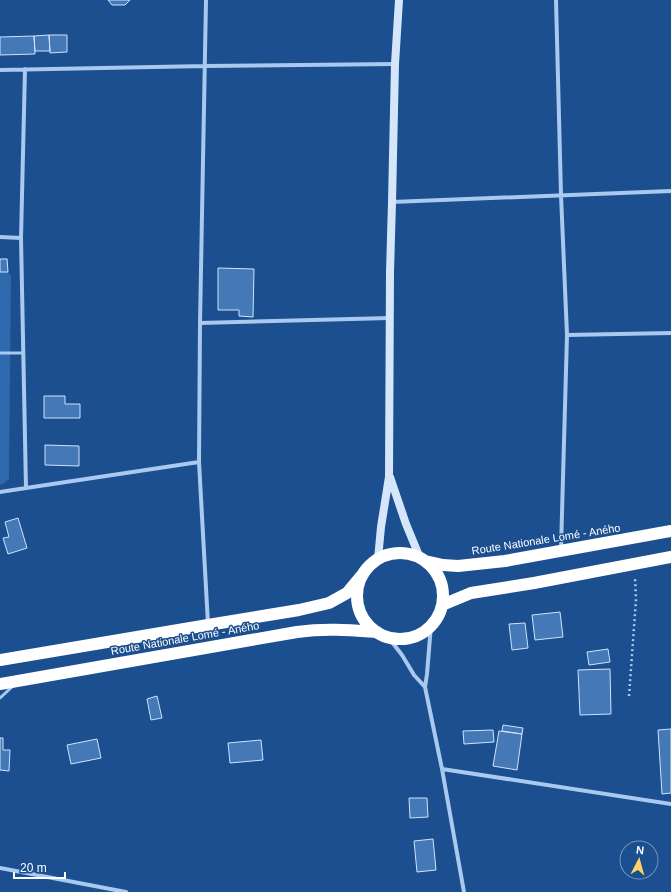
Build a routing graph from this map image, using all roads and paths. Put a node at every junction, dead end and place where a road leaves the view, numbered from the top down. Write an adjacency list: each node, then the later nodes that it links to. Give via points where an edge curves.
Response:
1 (206, 0): 5 (street)
2 (399, 0): 4 (street)
3 (556, 0): 9 (street)
4 (395, 64): 5 (street); 10 (street)
5 (205, 66): 6 (street); 14 (street)
6 (25, 69): 7 (street); 12 (street)
7 (0, 70)
8 (671, 191): 9 (street)
9 (561, 195): 10 (street); 16 (street)
10 (392, 202): 13 (street)
11 (0, 237): 12 (street)
12 (21, 238): 17 (street)
13 (390, 318): 14 (street); 20 (street)
14 (200, 323): 19 (street)
15 (671, 333): 16 (street)
16 (567, 335): 24 (street)
17 (23, 352): 18 (lane); 21 (street)
18 (0, 353)
19 (199, 462): 21 (street); 31 (street)
20 (389, 477): 26 (street); 27 (street)
21 (26, 488): 22 (street)
22 (0, 492)
23 (671, 531): 24 (highway, Route Nationale Lomé - Aného)
24 (561, 551): 27 (highway, Route Nationale Lomé - Aného, via 458,566)
25 (671, 557): 28 (highway)
26 (378, 559): 27 (highway, via 399,553); 29 (highway)
27 (422, 560): 30 (highway, via 431,567 440,580)
28 (635, 564): 30 (highway, via 472,593); 38 (path, via 636,600)
29 (362, 576): 31 (highway, Route Nationale Lomé - Aného, via 347,592 329,603); 33 (highway, via 357,590 358,606 370,627)
30 (442, 605): 32 (highway)
31 (208, 625): 34 (highway, Route Nationale Lomé - Aného)
32 (431, 625): 33 (highway, via 411,637 395,638); 37 (street)
33 (382, 634): 35 (highway, Route Nationale Lomé - Aného, via 333,629 297,632); 37 (street, via 402,655)
34 (0, 660)
35 (19, 680): 36 (highway, Route Nationale Lomé - Aného); 39 (lane)
36 (0, 684)
37 (425, 687): 40 (street)
38 (629, 696)
39 (0, 698)
40 (442, 769): 41 (street); 44 (street)
41 (671, 804)
42 (0, 868): 43 (street)
43 (126, 892)
44 (464, 892)

